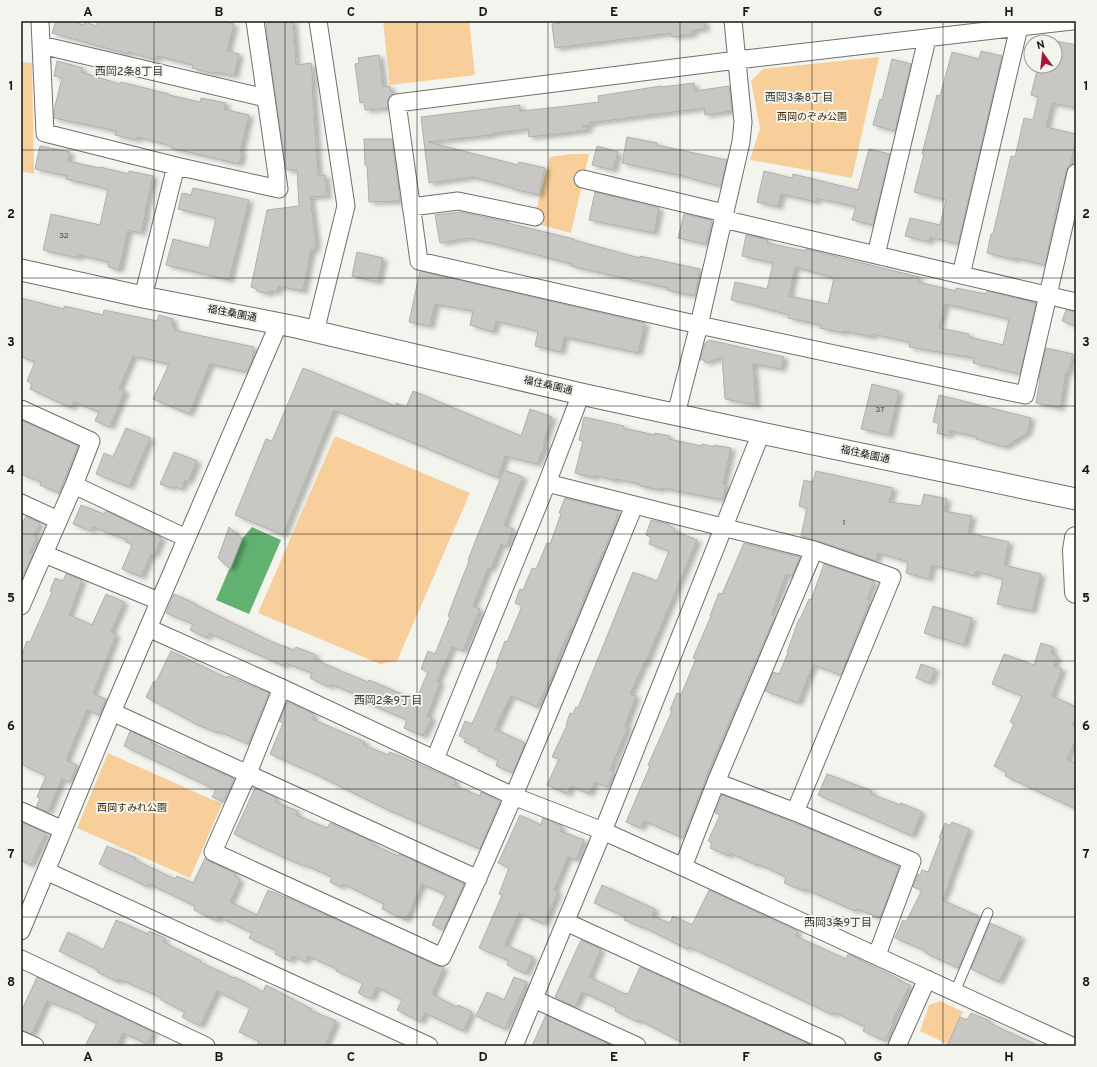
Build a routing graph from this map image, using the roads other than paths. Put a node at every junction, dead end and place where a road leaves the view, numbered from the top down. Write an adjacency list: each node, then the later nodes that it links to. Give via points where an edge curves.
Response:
1 (40, 21): 8 (street)
2 (255, 21): 10 (street)
3 (318, 21): 25 (street, via 346,206)
4 (732, 21): 9 (street)
5 (1072, 21): 6 (street)
6 (1019, 27): 7 (street); 19 (street)
7 (927, 39): 9 (street); 17 (street)
8 (41, 45): 10 (street); 11 (street, via 45,133)
9 (737, 60): 14 (street, via 397,103); 15 (street, via 743,122 741,142)
10 (266, 98): 11 (street, via 279,189)
11 (176, 166): 21 (street)
12 (1076, 173): 20 (street)
13 (584, 179): 15 (street)
14 (411, 207): 16 (street, via 458,201); 24 (street, via 419,261)
15 (724, 216): 17 (street); 24 (street)
16 (535, 218)
17 (876, 255): 19 (street)
18 (21, 270): 21 (street, 福住桑園通)
19 (961, 275): 20 (street)
20 (1048, 295): 22 (street); 24 (street, via 1025,395)
21 (143, 297): 23 (street, 福住桑園通)
22 (1076, 302)
23 (278, 323): 25 (street, 福住桑園通); 37 (street)
24 (699, 325): 28 (street)
25 (315, 332): 26 (street, 福住桑園通)
26 (581, 394): 28 (street, 福住桑園通); 30 (street)
27 (21, 409): 31 (street, via 91,441)
28 (676, 414): 29 (street, 福住桑園通)
29 (761, 433): 32 (street, 福住桑園通); 36 (street)
30 (547, 483): 34 (street); 47 (street)
31 (74, 485): 35 (street); 37 (street)
32 (1076, 499)
33 (21, 503): 35 (street)
34 (634, 506): 36 (street); 50 (street)
35 (58, 520): 40 (street)
36 (724, 528): 39 (street); 54 (street)
37 (186, 538): 43 (street)
38 (1076, 538): 41 (main road)
39 (814, 550): 49 (street); 52 (street, via 892,577)
40 (44, 554): 42 (street); 43 (street)
41 (1076, 592)
42 (22, 601)
43 (159, 602): 44 (street)
44 (148, 628): 45 (street); 46 (street)
45 (282, 688): 47 (street); 48 (street)
46 (112, 712): 48 (street); 53 (street)
47 (435, 759): 50 (street)
48 (248, 774): 57 (street); 57 (street, via 213,852 220,856 442,957)
49 (716, 782): 52 (street); 55 (street)
50 (513, 796): 54 (street); 57 (street)
51 (21, 810): 53 (street)
52 (795, 812): 61 (street, via 912,861)
53 (63, 830): 56 (street)
54 (603, 831): 55 (street); 59 (street)
55 (683, 867): 61 (street)
56 (46, 871): 60 (street); 69 (street)
57 (478, 880)
58 (988, 913): 64 (lane)
59 (566, 922): 65 (street); 72 (street)
60 (22, 925)
61 (877, 955): 63 (street)
62 (21, 959): 68 (street)
63 (927, 979): 64 (street); 73 (street)
64 (955, 992): 74 (street)
65 (534, 999): 70 (street); 71 (street)
66 (21, 1040): 67 (street)
67 (35, 1046)
68 (206, 1046)
69 (429, 1046)
70 (514, 1046)
71 (637, 1046)
72 (837, 1046)
73 (897, 1046)
74 (1072, 1046)

